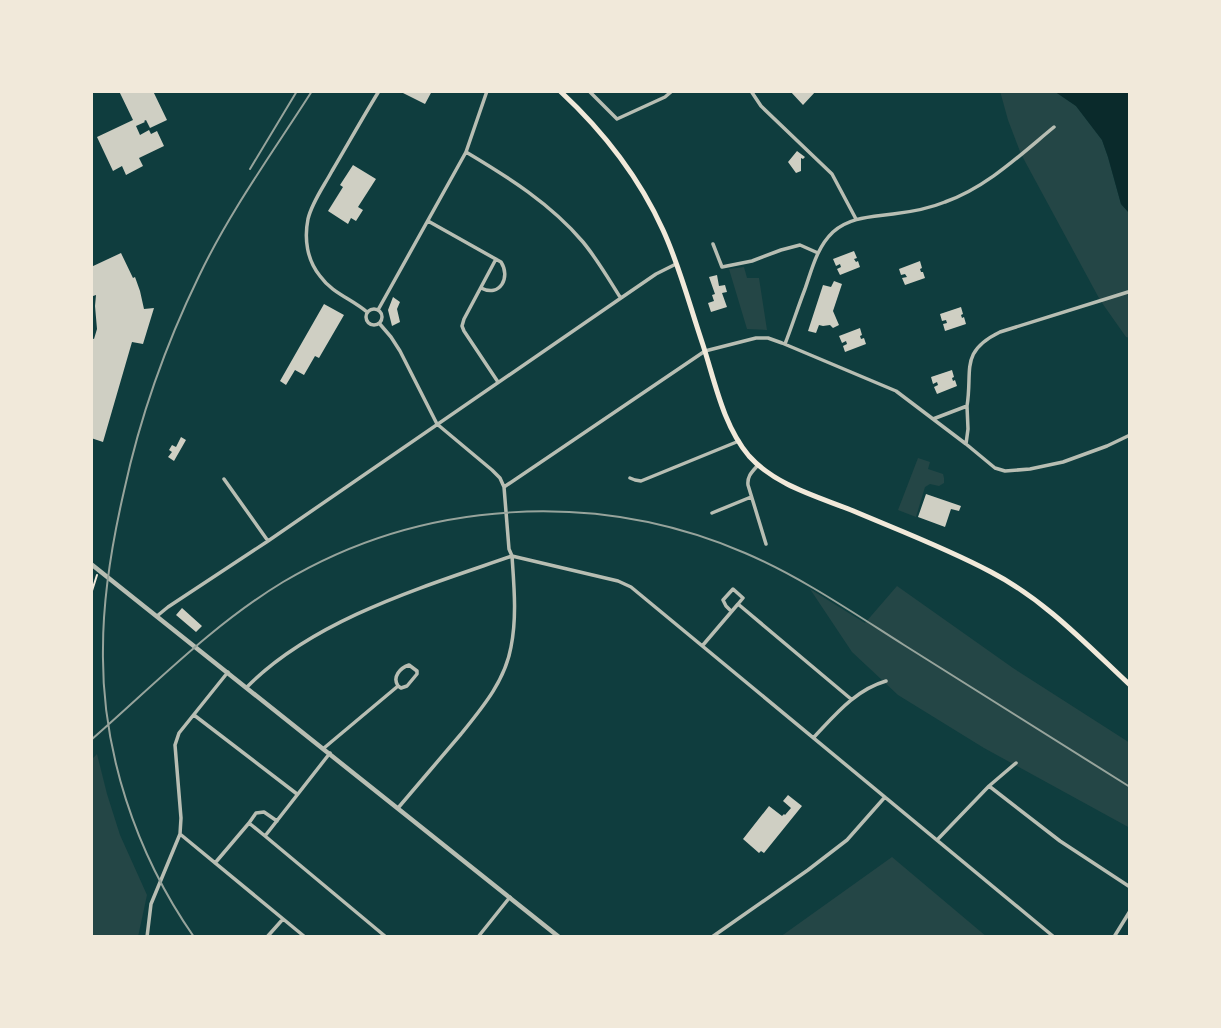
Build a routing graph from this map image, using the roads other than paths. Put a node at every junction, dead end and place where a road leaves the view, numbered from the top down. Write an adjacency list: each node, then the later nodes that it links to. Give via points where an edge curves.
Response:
1 (379, 91): 19 (street, via 311,210 306,234 310,257 321,278)
2 (487, 91): 8 (street)
3 (560, 91): 14 (main road, via 583,112 628,169 663,229)
4 (589, 91): 5 (street, via 617,119)
5 (672, 91)
6 (751, 91): 9 (street, via 832,174)
7 (1054, 127): 9 (street, via 988,181 960,196 906,212)
8 (466, 152): 10 (street); 17 (street, via 504,174 562,220)
9 (856, 219): 12 (street, via 831,233)
10 (428, 221): 13 (street); 18 (street)
11 (713, 244): 12 (street, via 722,267 800,245)
12 (818, 253): 21 (street)
13 (496, 259): 15 (street); 15 (street, via 505,267 503,283 493,292)
14 (676, 264): 17 (street); 22 (main road)
15 (481, 288): 23 (street, via 462,326)
16 (1128, 292): 24 (street, via 985,340 969,365)
17 (621, 298): 23 (street)
18 (378, 310): 19 (street); 20 (street)
19 (367, 312): 20 (street, via 368,323)
20 (379, 323): 26 (street, via 400,351)
21 (785, 344): 22 (street, via 755,338); 25 (street, via 896,391)
22 (705, 351): 28 (main road); 33 (street)
23 (498, 382): 26 (street)
24 (967, 406): 25 (street); 29 (street)
25 (933, 419): 29 (street)
26 (437, 424): 33 (street, via 492,470); 36 (street)
27 (1130, 435): 29 (street, via 1063,462 1010,472 995,468)
28 (739, 440): 30 (main road); 31 (street, via 641,481)
29 (966, 444)
30 (758, 465): 34 (street, via 747,479); 46 (main road, via 788,485 933,544 1017,586)
31 (630, 478)
32 (224, 479): 36 (street)
33 (504, 487): 38 (street)
34 (751, 497): 35 (street); 37 (street)
35 (712, 513)
36 (268, 541): 42 (street)
37 (766, 544)
38 (512, 556): 43 (street, via 631,587); 48 (street, via 361,612 299,646); 58 (street, via 514,627 502,675 473,719)
39 (91, 564): 42 (street)
40 (737, 604): 41 (street); 41 (street, via 743,598 733,589 723,600); 49 (street)
41 (732, 611): 43 (street)
42 (157, 616): 44 (street)
43 (703, 646): 51 (street)
44 (228, 672): 48 (street); 50 (street)
45 (886, 681): 49 (street)
46 (1130, 685)
47 (398, 686): 47 (street, via 407,686 417,671 404,667 396,676); 52 (street)
48 (247, 687): 52 (street)
49 (851, 699): 51 (street)
50 (194, 715): 56 (street); 61 (street, via 175,745)
51 (814, 737): 57 (street)
52 (324, 748): 53 (street)
53 (330, 753): 56 (street); 58 (street)
54 (1016, 763): 55 (street)
55 (989, 786): 63 (street); 65 (street, via 1059,841)
56 (298, 794): 59 (street)
57 (885, 797): 63 (street); 75 (street, via 848,840)
58 (398, 808): 66 (street)
59 (277, 821): 60 (street, via 264,812); 62 (street)
60 (249, 823): 62 (street); 64 (street)
61 (180, 834): 64 (street); 69 (street, via 151,904)
62 (265, 836): 72 (street)
63 (937, 840): 76 (street)
64 (215, 863): 68 (street)
65 (1130, 887)
66 (510, 897): 73 (street); 74 (street)
67 (1130, 911): 77 (street)
68 (283, 919): 70 (street); 71 (street)
69 (147, 937)
70 (267, 937)
71 (305, 937)
72 (386, 937)
73 (478, 937)
74 (559, 937)
75 (712, 937)
76 (1054, 937)
77 (1114, 937)

